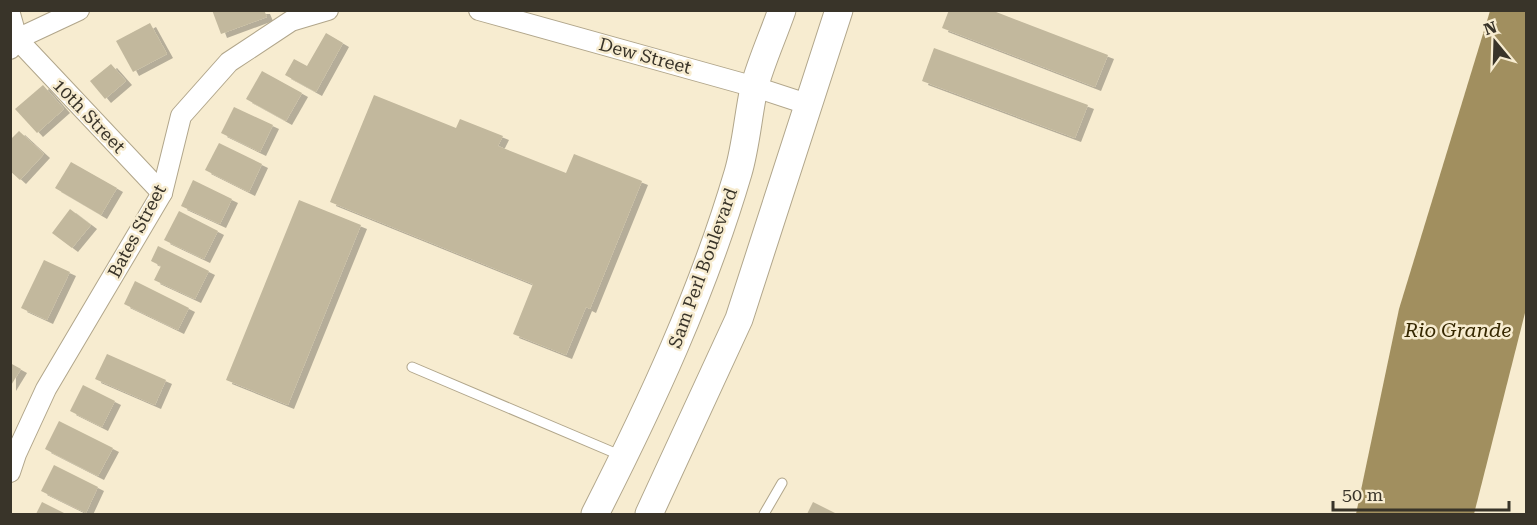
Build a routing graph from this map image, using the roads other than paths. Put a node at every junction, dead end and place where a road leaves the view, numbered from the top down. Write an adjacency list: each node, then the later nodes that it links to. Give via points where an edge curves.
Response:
1 (80, 10): 7 (street)
2 (328, 10): 10 (street, Bates Street, via 291,21 229,62 180,116)
3 (479, 10): 8 (street, Dew Street)
4 (782, 10): 8 (main road, Sam Perl Boulevard)
5 (839, 10): 9 (main road)
6 (10, 14): 7 (street)
7 (14, 44): 10 (street, 10th Street)
8 (755, 87): 9 (street, Dew Street); 12 (main road, Sam Perl Boulevard, via 739,171 704,274)
9 (810, 105): 16 (main road, via 739,319)
10 (162, 193): 13 (street, Bates Street, via 46,389)
11 (412, 366): 12 (lane)
12 (624, 457): 15 (main road, Sam Perl Boulevard)
13 (10, 472)
14 (782, 483): 17 (lane)
15 (595, 514)
16 (650, 514)
17 (764, 514)

